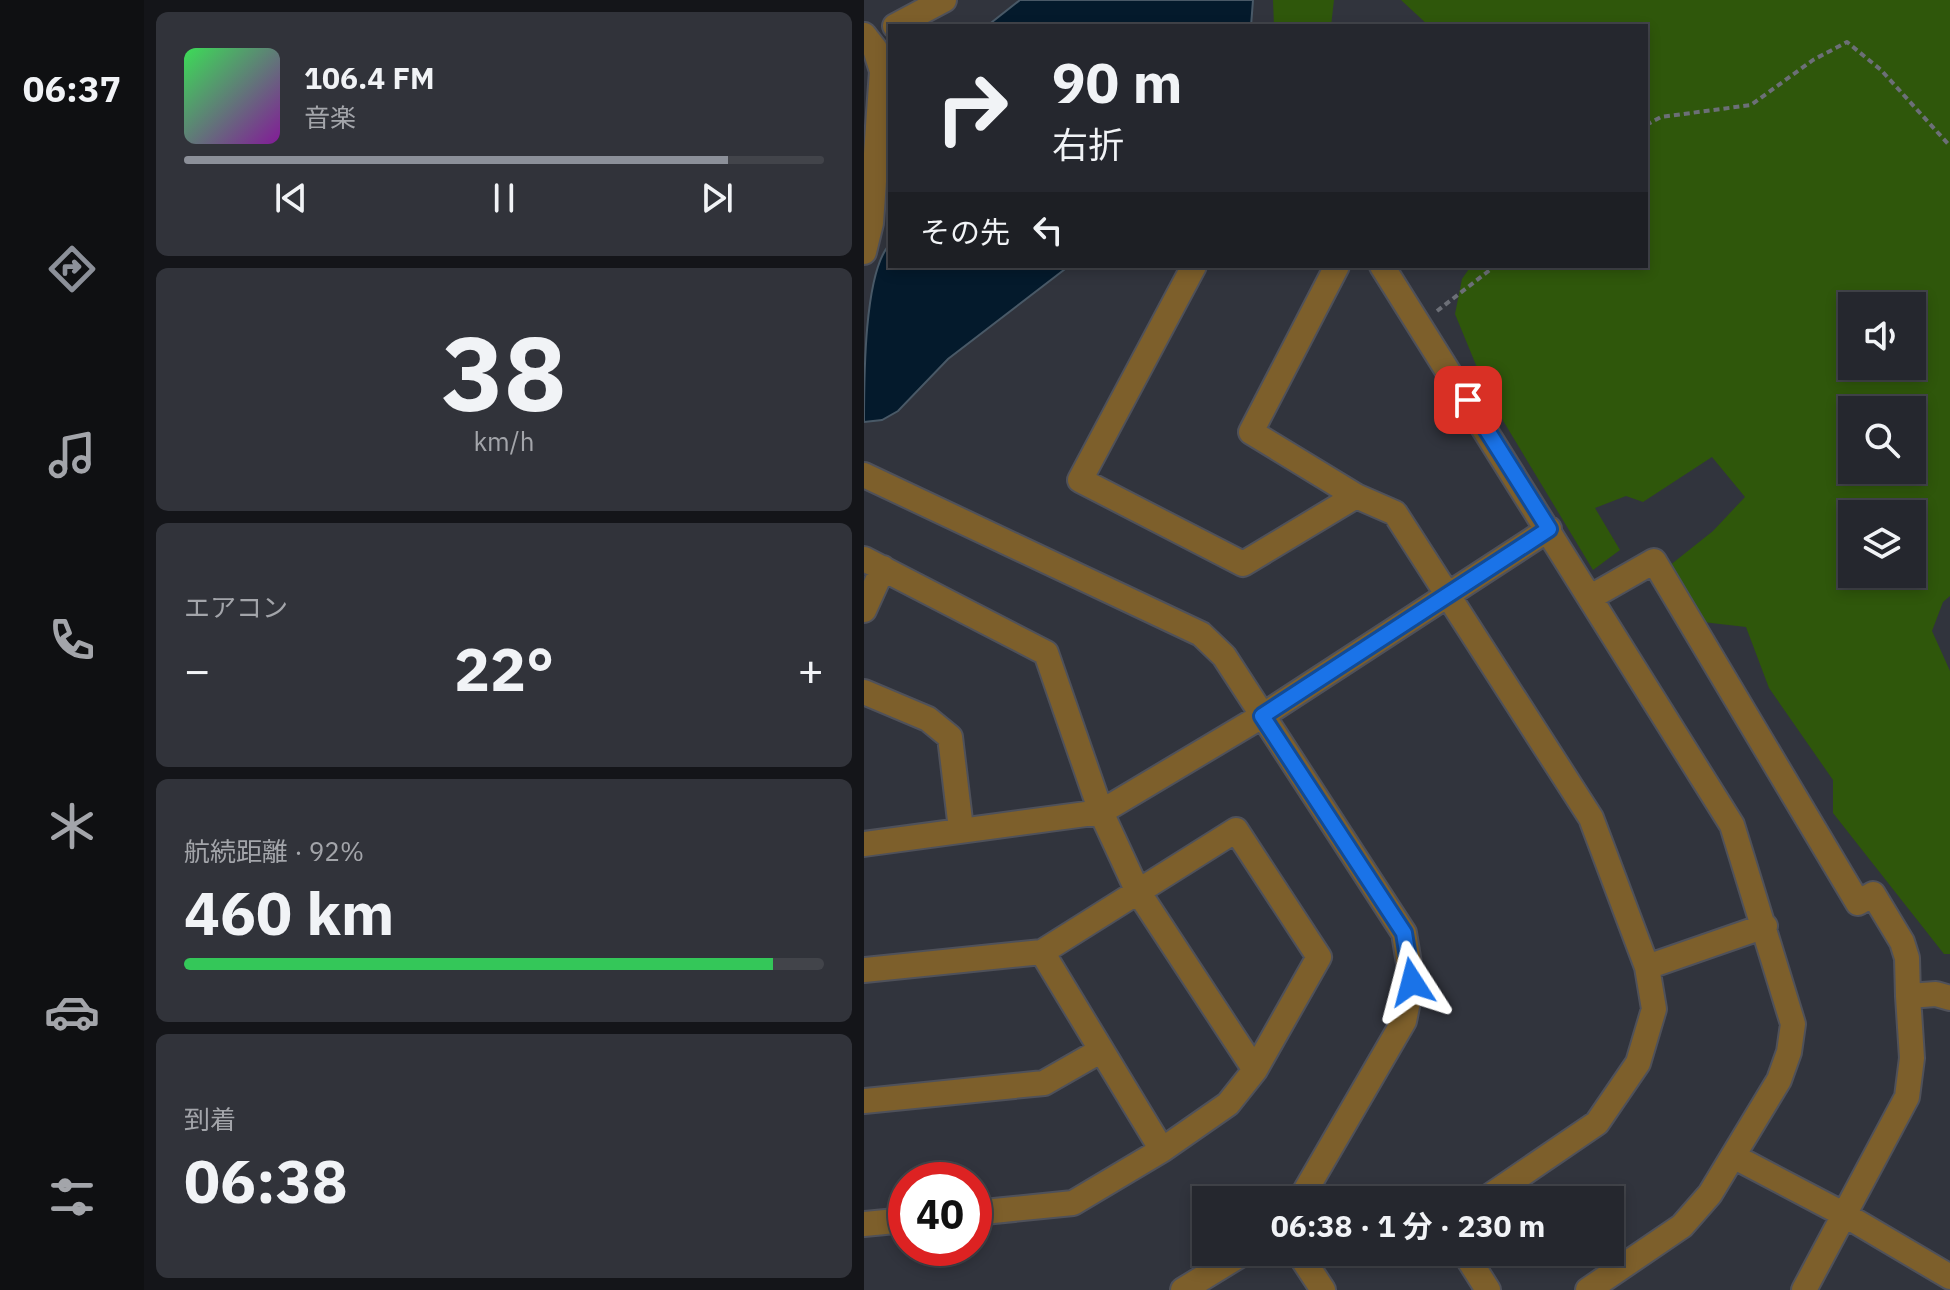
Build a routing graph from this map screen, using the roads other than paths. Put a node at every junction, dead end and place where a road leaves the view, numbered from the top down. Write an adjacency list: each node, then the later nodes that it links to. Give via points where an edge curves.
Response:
1 (944, 0): 2 (street)
2 (898, 24)
3 (888, 28): 4 (street)
4 (865, 36): 5 (street, via 882,71)
5 (870, 151): 6 (street, via 871,223)
6 (864, 252)
7 (1193, 268): 11 (street, via 1080,480 1243,564)
8 (1336, 268): 11 (street, via 1251,432)
9 (1383, 268): 12 (street)
10 (864, 475): 18 (street, via 1201,634 1224,656)
11 (1356, 496): 14 (street, via 1395,513)
12 (1549, 529): 14 (street); 15 (street)
13 (874, 564): 16 (street); 19 (street, via 1046,653)
14 (1447, 594): 18 (street); 25 (street, via 1591,818)
15 (1591, 597): 23 (street, via 1732,825); 27 (street, via 1654,561 1858,903 1873,894 1902,942)
16 (864, 610)
17 (864, 692): 20 (street, via 928,719 950,737)
18 (1262, 716): 19 (street); 34 (street, via 1404,933 1412,982 1404,1021)
19 (1101, 812): 20 (street); 22 (street)
20 (961, 829): 21 (street)
21 (864, 844)
22 (1137, 890): 24 (street); 30 (street); 30 (street, via 1236,830 1319,957)
23 (1765, 926): 25 (street); 33 (street, via 1793,1024 1779,1080)
24 (1042, 952): 26 (street); 29 (street)
25 (1647, 967): 35 (street, via 1654,1009 1638,1063 1597,1123)
26 (864, 970)
27 (1908, 996): 28 (street); 37 (street, via 1912,1058 1907,1097)
28 (1950, 998)
29 (1100, 1051): 31 (street, via 1044,1083); 32 (street)
30 (1255, 1070): 32 (street, via 1228,1104)
31 (864, 1101)
32 (1162, 1150): 36 (street, via 1073,1203)
33 (1733, 1156): 37 (street); 47 (street, via 1682,1226)
34 (1308, 1186)
35 (1505, 1186)
36 (992, 1211)
37 (1845, 1215): 43 (street); 48 (street)
38 (888, 1222): 39 (street)
39 (864, 1224)
40 (1222, 1266): 44 (street)
41 (1307, 1266): 45 (street)
42 (1473, 1266): 46 (street)
43 (1950, 1277)
44 (1183, 1290)
45 (1323, 1290)
46 (1488, 1290)
47 (1588, 1290)
48 (1804, 1290)

